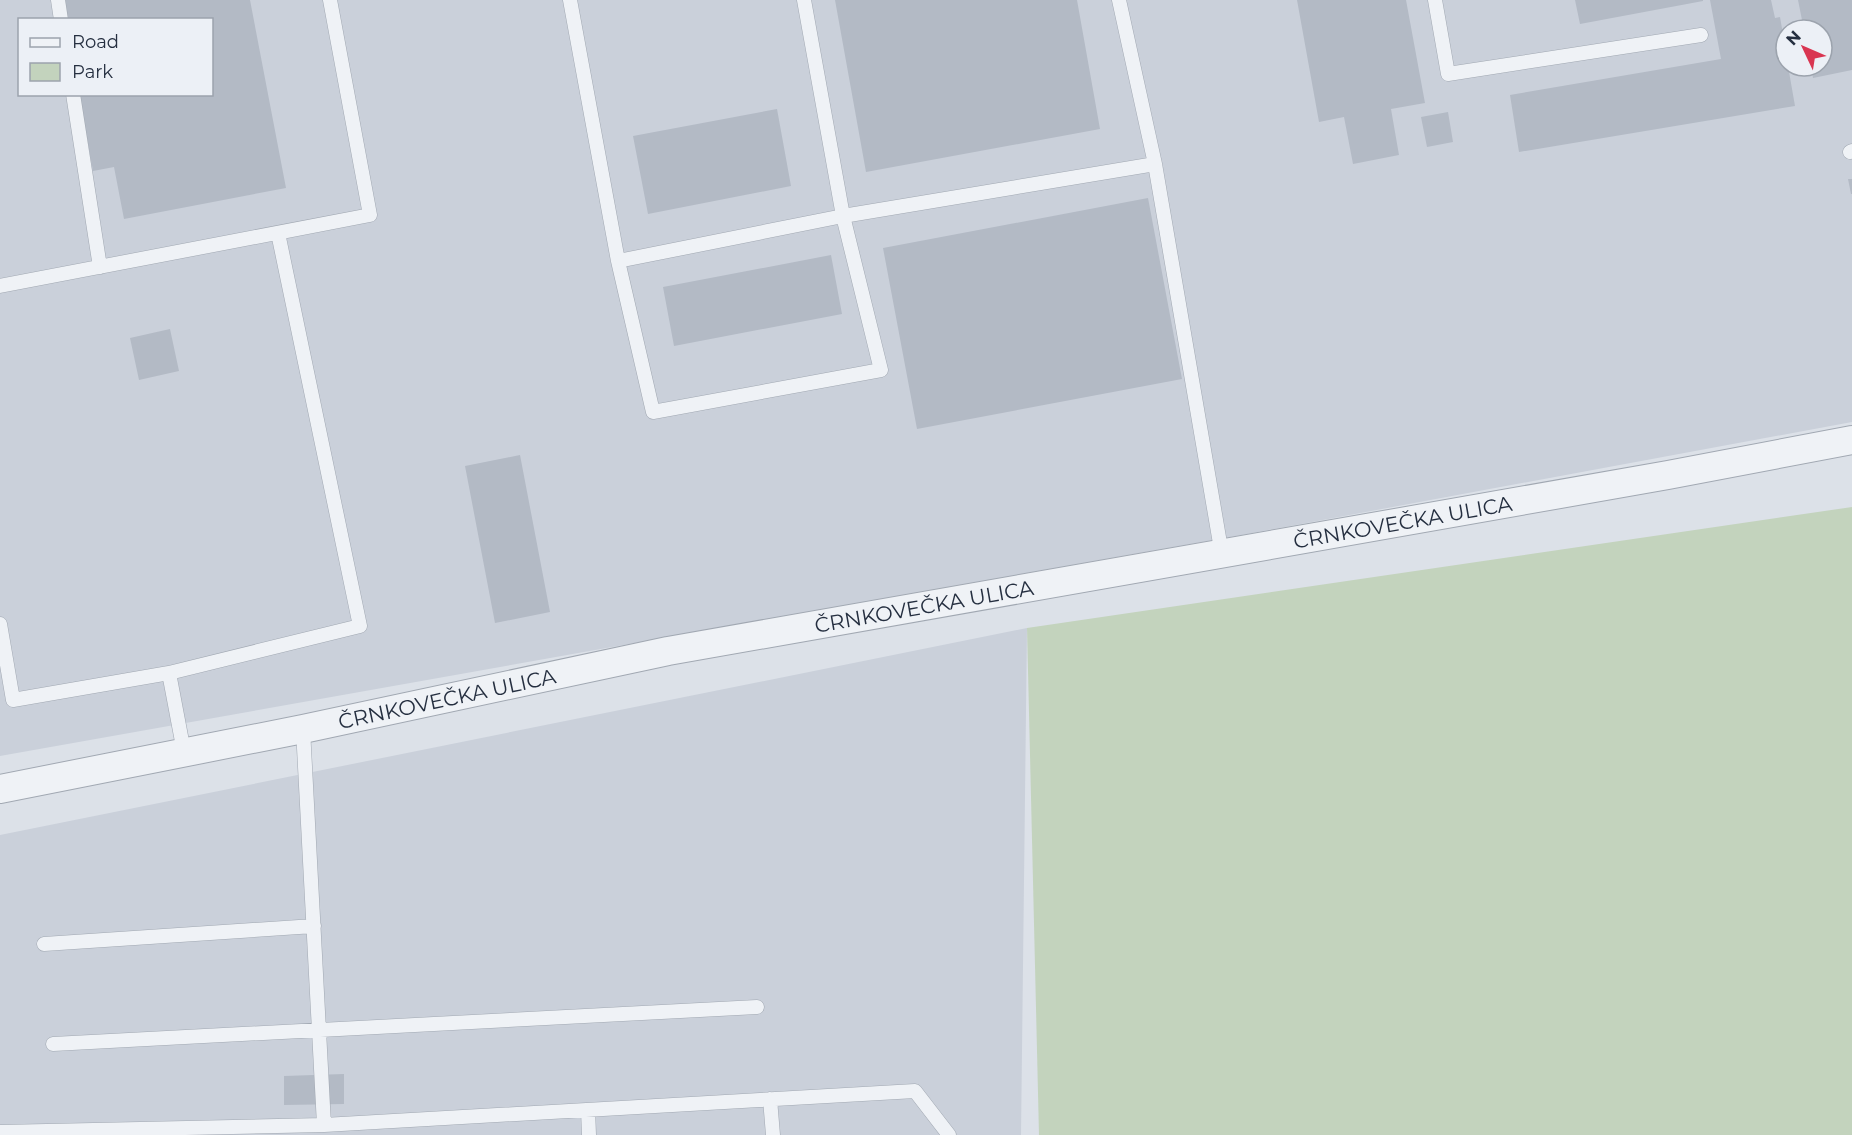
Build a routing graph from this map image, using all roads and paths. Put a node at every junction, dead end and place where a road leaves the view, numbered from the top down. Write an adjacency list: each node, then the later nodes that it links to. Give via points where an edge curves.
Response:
1 (58, 0): 7 (lane)
2 (330, 0): 12 (lane, via 370,215)
3 (570, 0): 13 (lane)
4 (804, 0): 11 (lane)
5 (1119, 0): 10 (lane)
6 (1436, 0): 8 (lane, via 1448,74)
7 (61, 18)
8 (1701, 35)
9 (72, 96): 14 (lane)
10 (1155, 164): 11 (lane); 17 (lane)
11 (843, 216): 13 (lane); 13 (lane, via 881,370 653,412)
12 (279, 233): 14 (lane); 19 (lane, via 360,626)
13 (618, 261)
14 (100, 267): 15 (lane)
15 (0, 286)
16 (1852, 440): 17 (street, ČRNKOVEČKA ULICA)
17 (1222, 555): 20 (street, ČRNKOVEČKA ULICA, via 668,651)
18 (0, 624): 19 (lane, via 13,700)
19 (169, 673): 21 (lane)
20 (303, 729): 21 (street, ČRNKOVEČKA ULICA); 23 (lane)
21 (184, 752): 22 (street, ČRNKOVEČKA ULICA)
22 (0, 789)
23 (314, 926): 24 (lane); 26 (lane)
24 (44, 944)
25 (757, 1007): 26 (lane)
26 (319, 1030): 27 (lane); 30 (lane)
27 (53, 1044)
28 (770, 1099): 29 (lane); 33 (lane); 34 (lane, via 915,1090)
29 (588, 1110): 30 (lane); 32 (lane)
30 (324, 1125): 31 (lane)
31 (0, 1131)
32 (589, 1135)
33 (773, 1135)
34 (949, 1135)

